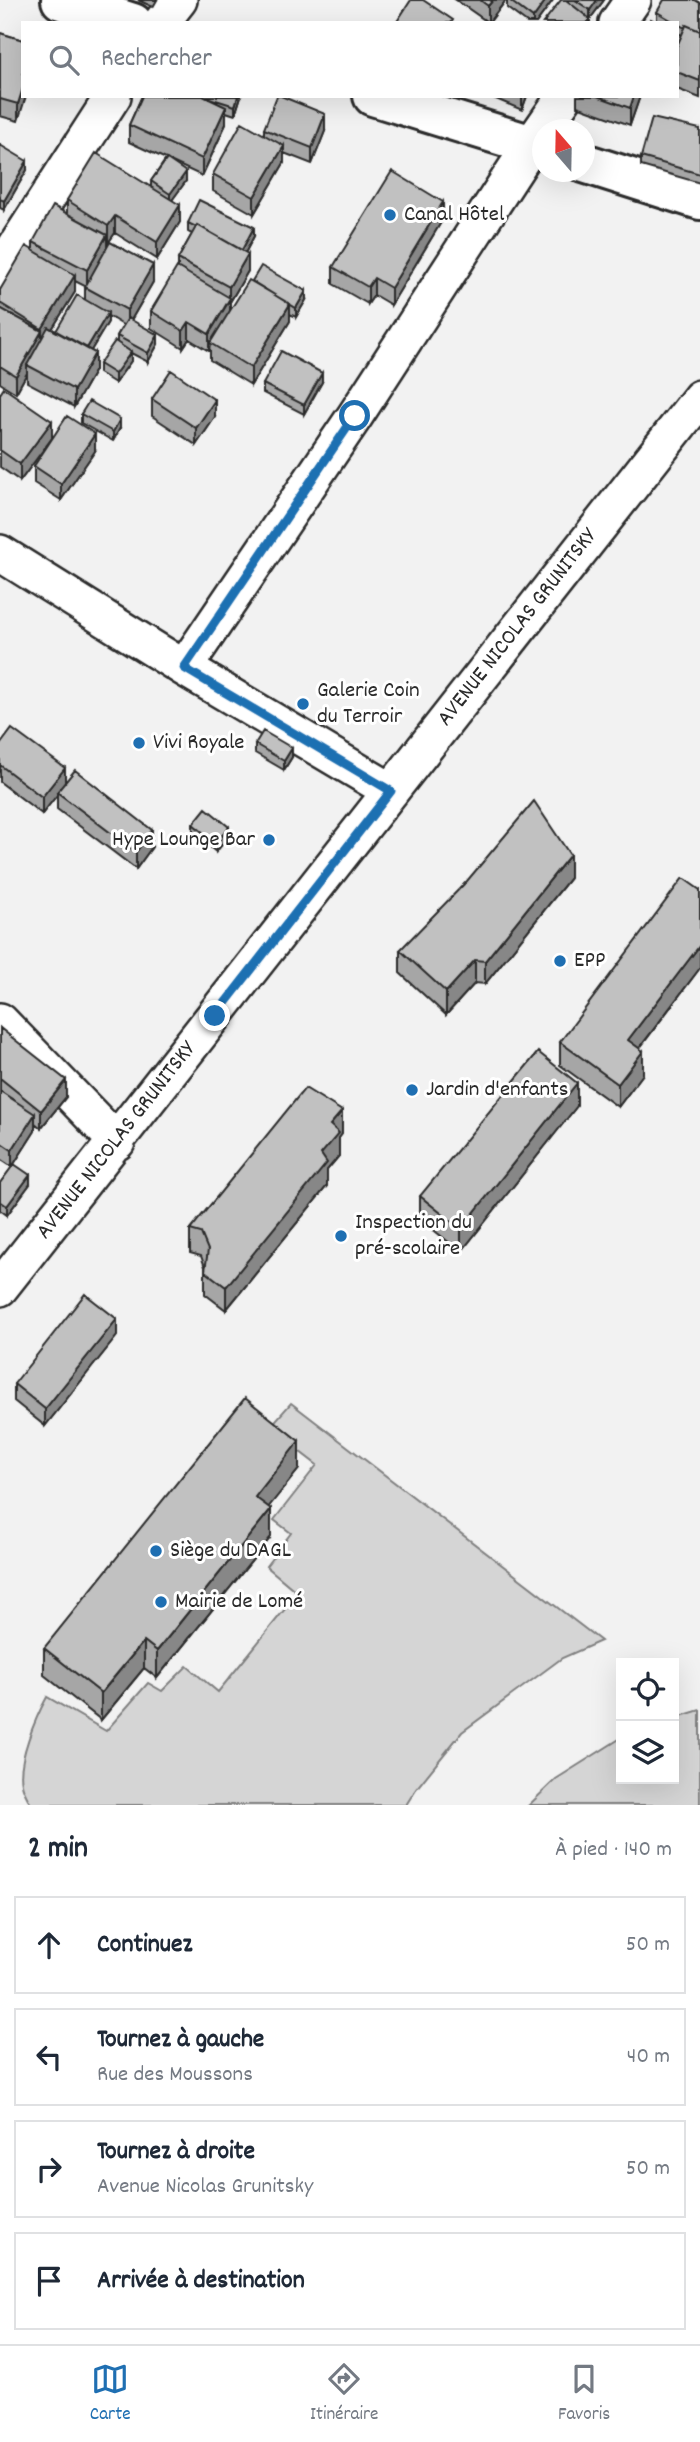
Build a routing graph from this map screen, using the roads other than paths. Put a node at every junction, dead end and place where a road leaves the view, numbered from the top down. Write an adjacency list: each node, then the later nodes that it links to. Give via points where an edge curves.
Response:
1 (61, 0): 4 (main road)
2 (179, 0): 5 (street)
3 (633, 0): 6 (street)
4 (127, 21)
5 (163, 21)
6 (618, 21)
7 (112, 98): 15 (street)
8 (380, 98): 11 (main road)
9 (564, 98): 10 (street)
10 (552, 119)
11 (532, 144)
12 (532, 153): 18 (street)
13 (595, 167): 14 (main road)
14 (700, 200)
15 (0, 271)
16 (700, 398): 19 (street, AVENUE NICOLAS GRUNITSKY)
17 (0, 553): 18 (street)
18 (184, 668): 19 (street)
19 (391, 791): 21 (street, AVENUE NICOLAS GRUNITSKY)
20 (0, 1021): 21 (street)
21 (117, 1142): 22 (street, AVENUE NICOLAS GRUNITSKY)
22 (0, 1289)

